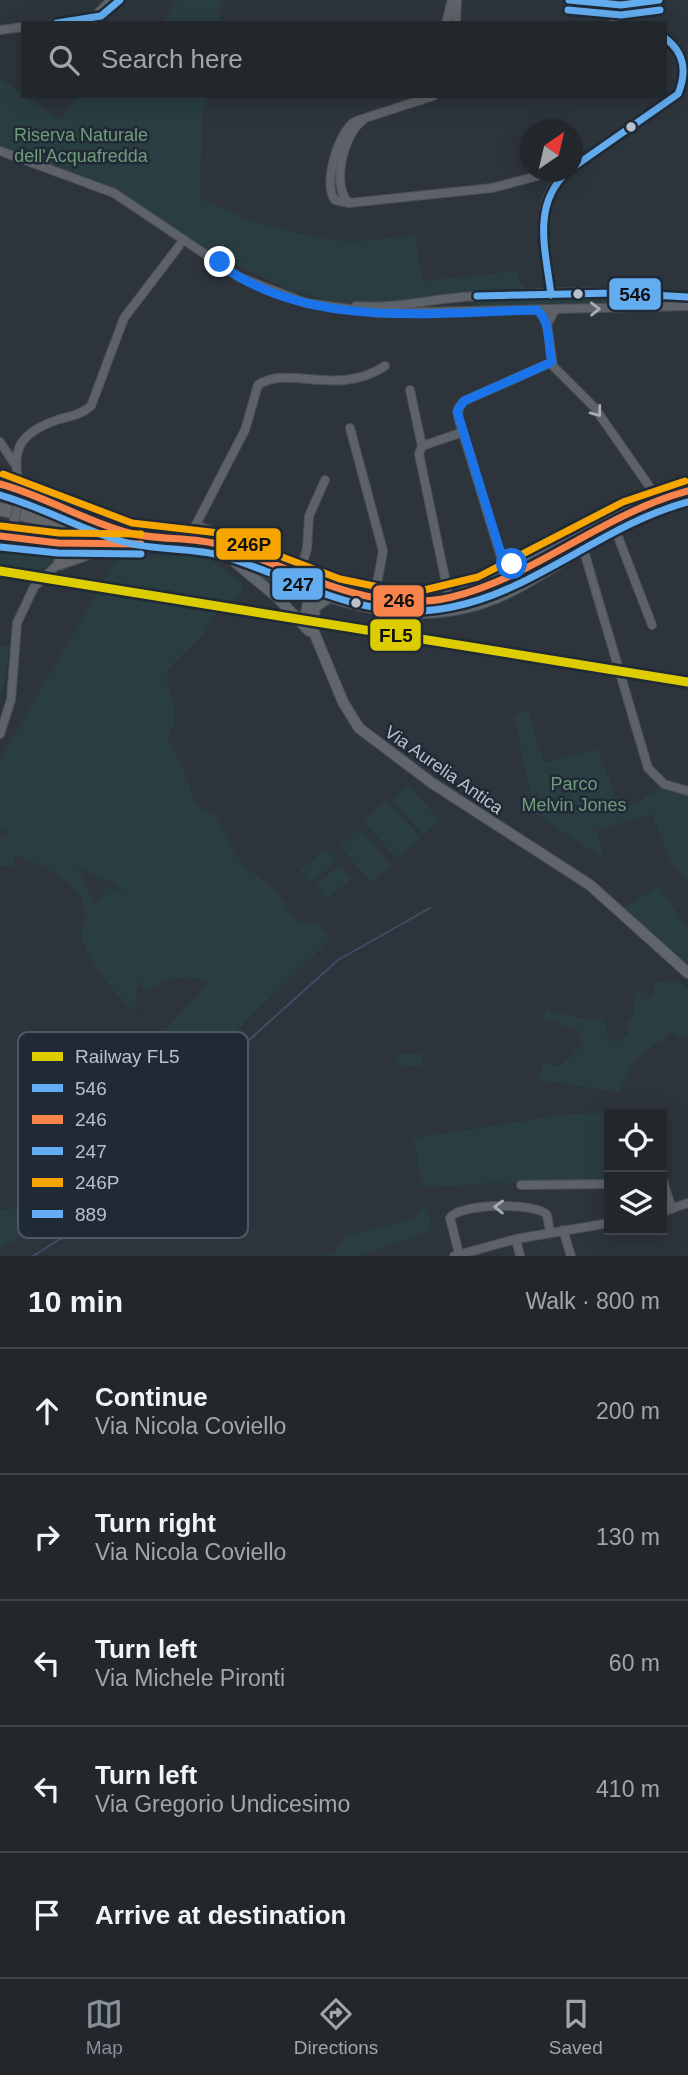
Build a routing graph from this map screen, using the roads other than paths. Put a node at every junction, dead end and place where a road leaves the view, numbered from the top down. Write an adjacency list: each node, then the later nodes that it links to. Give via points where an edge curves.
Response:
1 (111, 0): 7 (street)
2 (120, 0): 7 (street, via 105,14)
3 (454, 0): 9 (street); 10 (street)
4 (569, 0): 6 (street)
5 (659, 0): 6 (street)
6 (615, 5): 11 (street)
7 (92, 17): 8 (street)
8 (67, 21)
9 (447, 21)
10 (456, 21)
11 (614, 21)
12 (21, 27): 13 (street)
13 (0, 30)
14 (667, 40): 15 (street)
15 (678, 48): 16 (street); 18 (street, via 685,73)
16 (688, 52)
17 (688, 96): 18 (street)
18 (675, 97): 21 (street)
19 (427, 98): 22 (street, via 355,127 347,143 339,187 349,203 492,188)
20 (0, 151): 25 (street, via 114,193)
21 (583, 160)
22 (520, 181)
23 (558, 182): 27 (street, via 547,196 543,215)
24 (179, 246): 43 (street, via 124,318 90,406 34,430)
25 (214, 260): 28 (street, via 285,292 333,304 388,307); 34 (street, via 258,286 327,308 380,313)
26 (616, 293): 27 (street); 29 (street); 31 (street, via 622,301)
27 (551, 295): 28 (street)
28 (477, 296): 34 (street, via 472,305)
29 (688, 297)
30 (688, 306): 31 (street)
31 (618, 308): 33 (street, one-way to 31)
32 (537, 310): 33 (street); 34 (street); 35 (street)
33 (555, 310): 35 (street)
34 (478, 311)
35 (547, 324): 36 (street)
36 (552, 362): 40 (street, via 462,403 457,415); 49 (street, one-way to 49, via 594,407)
37 (385, 366): 55 (street, via 349,382 278,378 258,385 245,430)
38 (410, 390): 42 (street)
39 (350, 428): 76 (street, via 383,551)
40 (463, 432): 42 (street); 69 (street)
41 (0, 442): 43 (street)
42 (422, 446): 74 (street, via 419,454)
43 (14, 463): 48 (street)
44 (326, 480): 70 (street, via 309,516 307,549)
45 (688, 483): 49 (street)
46 (0, 484): 48 (highway)
47 (688, 491): 54 (main road)
48 (20, 493): 57 (highway); 58 (street, bridge)
49 (654, 493): 53 (street)
50 (688, 499): 56 (main road)
51 (0, 502): 57 (highway)
52 (0, 509): 62 (highway)
53 (602, 517): 54 (street); 65 (street)
54 (618, 517): 68 (main road)
55 (196, 525): 59 (street); 67 (street, via 248,546)
56 (615, 529): 63 (main road); 79 (street)
57 (129, 533): 59 (highway)
58 (7, 534): 60 (street)
59 (189, 538): 67 (main road)
60 (58, 542): 61 (highway); 66 (street)
61 (119, 544): 62 (highway); 66 (highway)
62 (158, 544): 64 (highway)
63 (583, 548): 71 (main road); 82 (street, via 648,768 664,784)
64 (224, 554): 72 (main road); 73 (main road)
65 (526, 558): 68 (street); 69 (street)
66 (60, 563): 81 (street, via 39,580 20,615 13,647 11,700)
67 (275, 565): 70 (main road)
68 (520, 571): 69 (main road); 71 (street, via 526,577)
69 (506, 572): 74 (main road); 78 (street, via 500,588)
70 (299, 575): 72 (main road)
71 (536, 577): 78 (main road, via 493,598)
72 (310, 586): 75 (main road); 76 (main road); 77 (main road)
73 (277, 597): 77 (main road, via 296,609); 80 (main road)
74 (452, 597): 76 (main road, via 415,603)
75 (328, 598): 78 (main road, via 382,611); 80 (main road, via 313,611)
76 (374, 600)
77 (305, 608): 80 (main road)
78 (440, 611)
79 (652, 625)
80 (316, 641): 83 (main road, Via Aurelia Antica, via 343,702 363,732 590,886)
81 (0, 734)
82 (688, 791)
83 (688, 973)
84 (604, 1184): 85 (street)
85 (521, 1185)
86 (667, 1194): 88 (street)
87 (688, 1203): 88 (street)
88 (672, 1209): 89 (street)
89 (667, 1210)
90 (604, 1224): 91 (street)
91 (563, 1230): 92 (street); 96 (street)
92 (550, 1232): 93 (street); 94 (street, one-way to 94, via 547,1215 538,1208 461,1210 450,1218)
93 (516, 1239): 94 (street); 95 (street)
94 (460, 1255)
95 (520, 1256)
96 (571, 1256)

